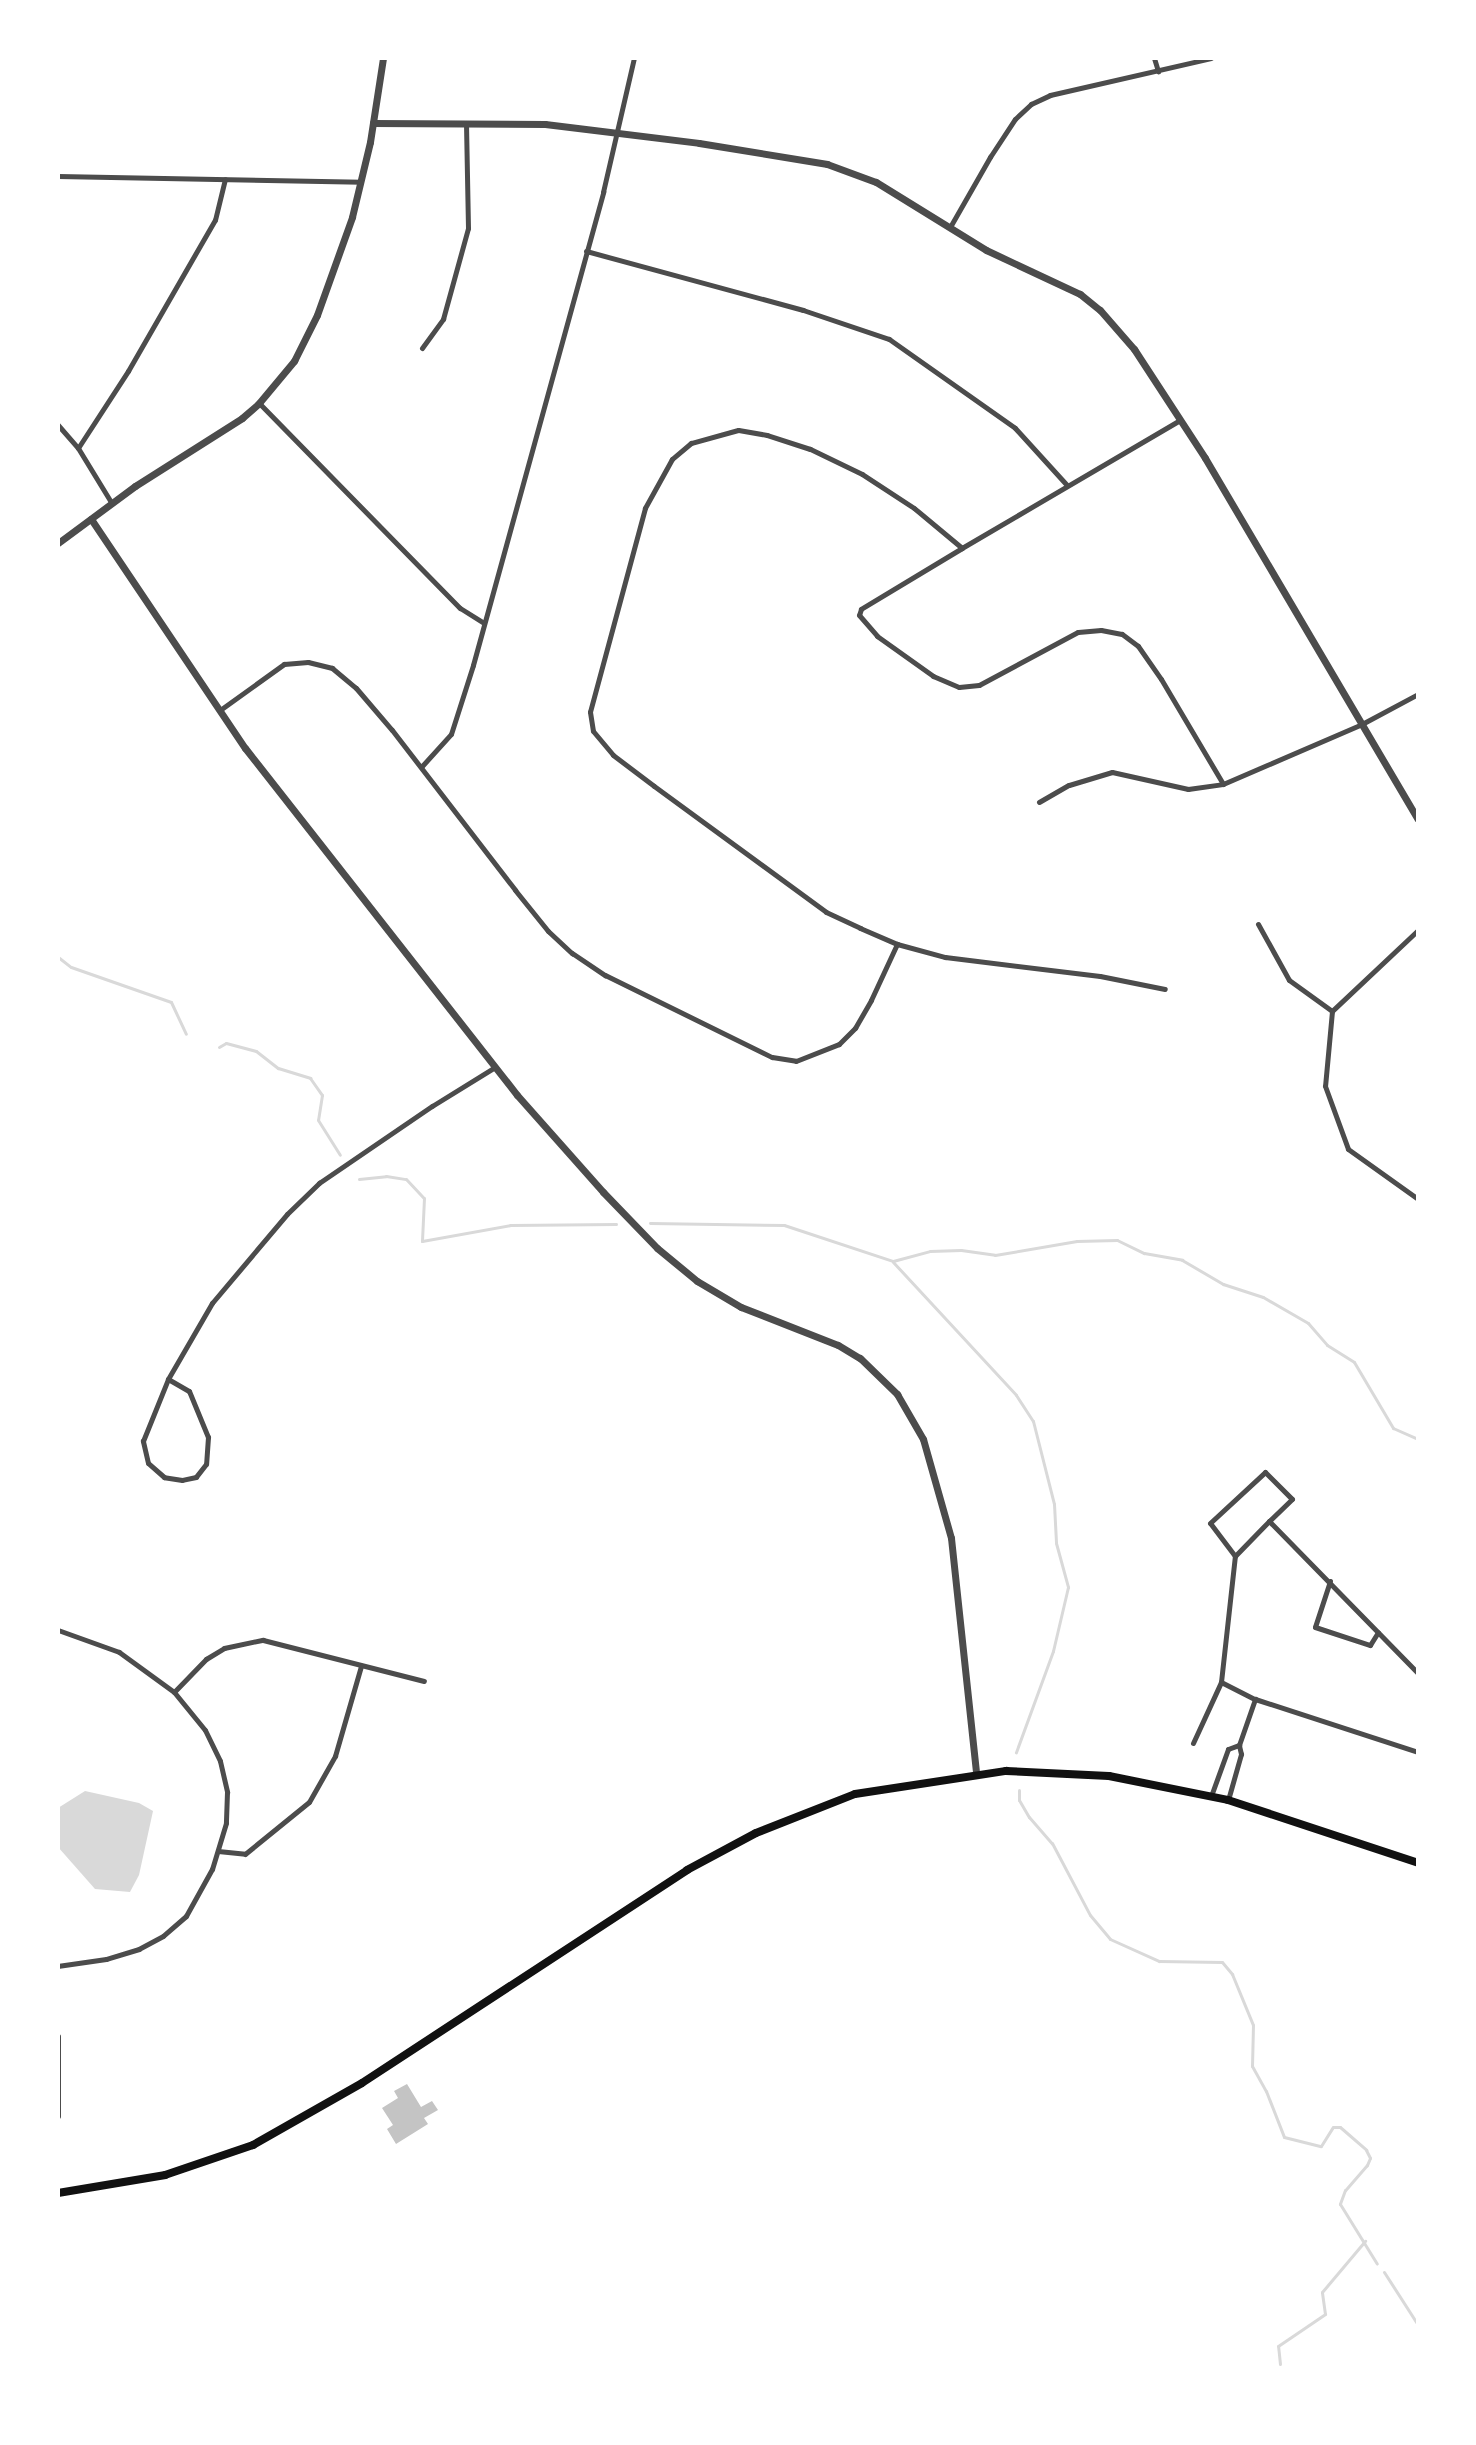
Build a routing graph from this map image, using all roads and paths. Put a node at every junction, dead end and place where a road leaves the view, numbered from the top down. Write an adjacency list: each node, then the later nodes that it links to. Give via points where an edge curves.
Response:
1 (383, 58): 7 (street)
2 (634, 58): 8 (street)
3 (1154, 58): 5 (street)
4 (1211, 58): 5 (street)
5 (1158, 71): 12 (street, via 1031,104 1015,119)
6 (466, 122): 7 (street); 8 (street, via 545,124); 14 (street, via 466,239 441,324)
7 (373, 123): 11 (street)
8 (618, 134): 12 (street, via 827,164 876,182); 13 (street)
9 (58, 176): 10 (street)
10 (225, 179): 11 (street); 18 (street, via 215,220)
11 (362, 182): 15 (street, via 307,339)
12 (949, 228): 16 (street, via 1080,294 1100,310 1134,349)
13 (586, 251): 19 (street, via 889,339 1015,428); 24 (street)
14 (422, 348)
15 (259, 403): 20 (street); 24 (street, via 460,608)
16 (1180, 420): 19 (street); 27 (street)
17 (58, 425): 18 (street)
18 (78, 448): 20 (street)
19 (1066, 484): 23 (street)
20 (111, 502): 21 (street)
21 (91, 519): 22 (street); 26 (street)
22 (58, 543)
23 (962, 548): 29 (street, via 859,615 877,636 933,676 959,687 979,685 1078,632 1122,634 1138,646 1161,679); 34 (street, via 862,474 810,449 738,430 691,443 672,459 645,508 590,712 593,731 613,755 826,912)
24 (484, 623): 28 (street, via 451,734)
25 (1418, 694): 27 (street)
26 (218, 711): 28 (street, via 284,664 332,668 356,688); 37 (street)
27 (1360, 725): 29 (street); 31 (street)
28 (422, 766): 34 (street, via 515,890 572,953 605,975 772,1057 796,1061 839,1044 866,1009)
29 (1223, 784): 30 (street, via 1188,789 1112,772 1069,785)
30 (1039, 802)
31 (1418, 819)
32 (1258, 924): 36 (street, via 1289,980)
33 (1418, 930): 36 (street)
34 (897, 944): 35 (street, via 945,957)
35 (1165, 989)
36 (1332, 1011): 38 (street, via 1325,1086 1348,1149)
37 (495, 1067): 39 (street, via 319,1183 289,1211 212,1303); 54 (street, via 585,1173 676,1265 741,1307 838,1345 860,1358 897,1394 923,1439 951,1538)
38 (1418, 1199)
39 (168, 1379): 39 (street, via 143,1441 148,1463 164,1477 182,1480 196,1477 206,1464 208,1437 189,1391)
40 (1269, 1521): 41 (street); 41 (street, via 1292,1499 1265,1472 1210,1523); 42 (street)
41 (1235, 1556): 48 (street)
42 (1330, 1581): 44 (street); 44 (street, via 1315,1627 1370,1645)
43 (58, 1630): 49 (street, via 119,1652)
44 (1378, 1632): 46 (street)
45 (361, 1666): 47 (street); 49 (street, via 309,1649 245,1641 206,1659); 57 (street, via 335,1756 309,1802 245,1854)
46 (1418, 1673)
47 (424, 1681)
48 (1221, 1682): 50 (street); 51 (street)
49 (174, 1692): 57 (street, via 205,1730 220,1761 227,1808)
50 (1255, 1699): 52 (street); 53 (street)
51 (1193, 1743)
52 (1239, 1745): 55 (street, via 1228,1749); 56 (street)
53 (1418, 1752)
54 (976, 1773): 55 (main road, via 1083,1773); 62 (main road, via 855,1794 733,1845 624,1909 351,2090 253,2145 156,2177)
55 (1211, 1796): 56 (main road)
56 (1228, 1800): 58 (main road)
57 (218, 1851): 59 (street, via 186,1916 163,1936 106,1959)
58 (1418, 1863)
59 (58, 1966)
60 (58, 2036): 61 (street)
61 (58, 2116)
62 (58, 2193)

